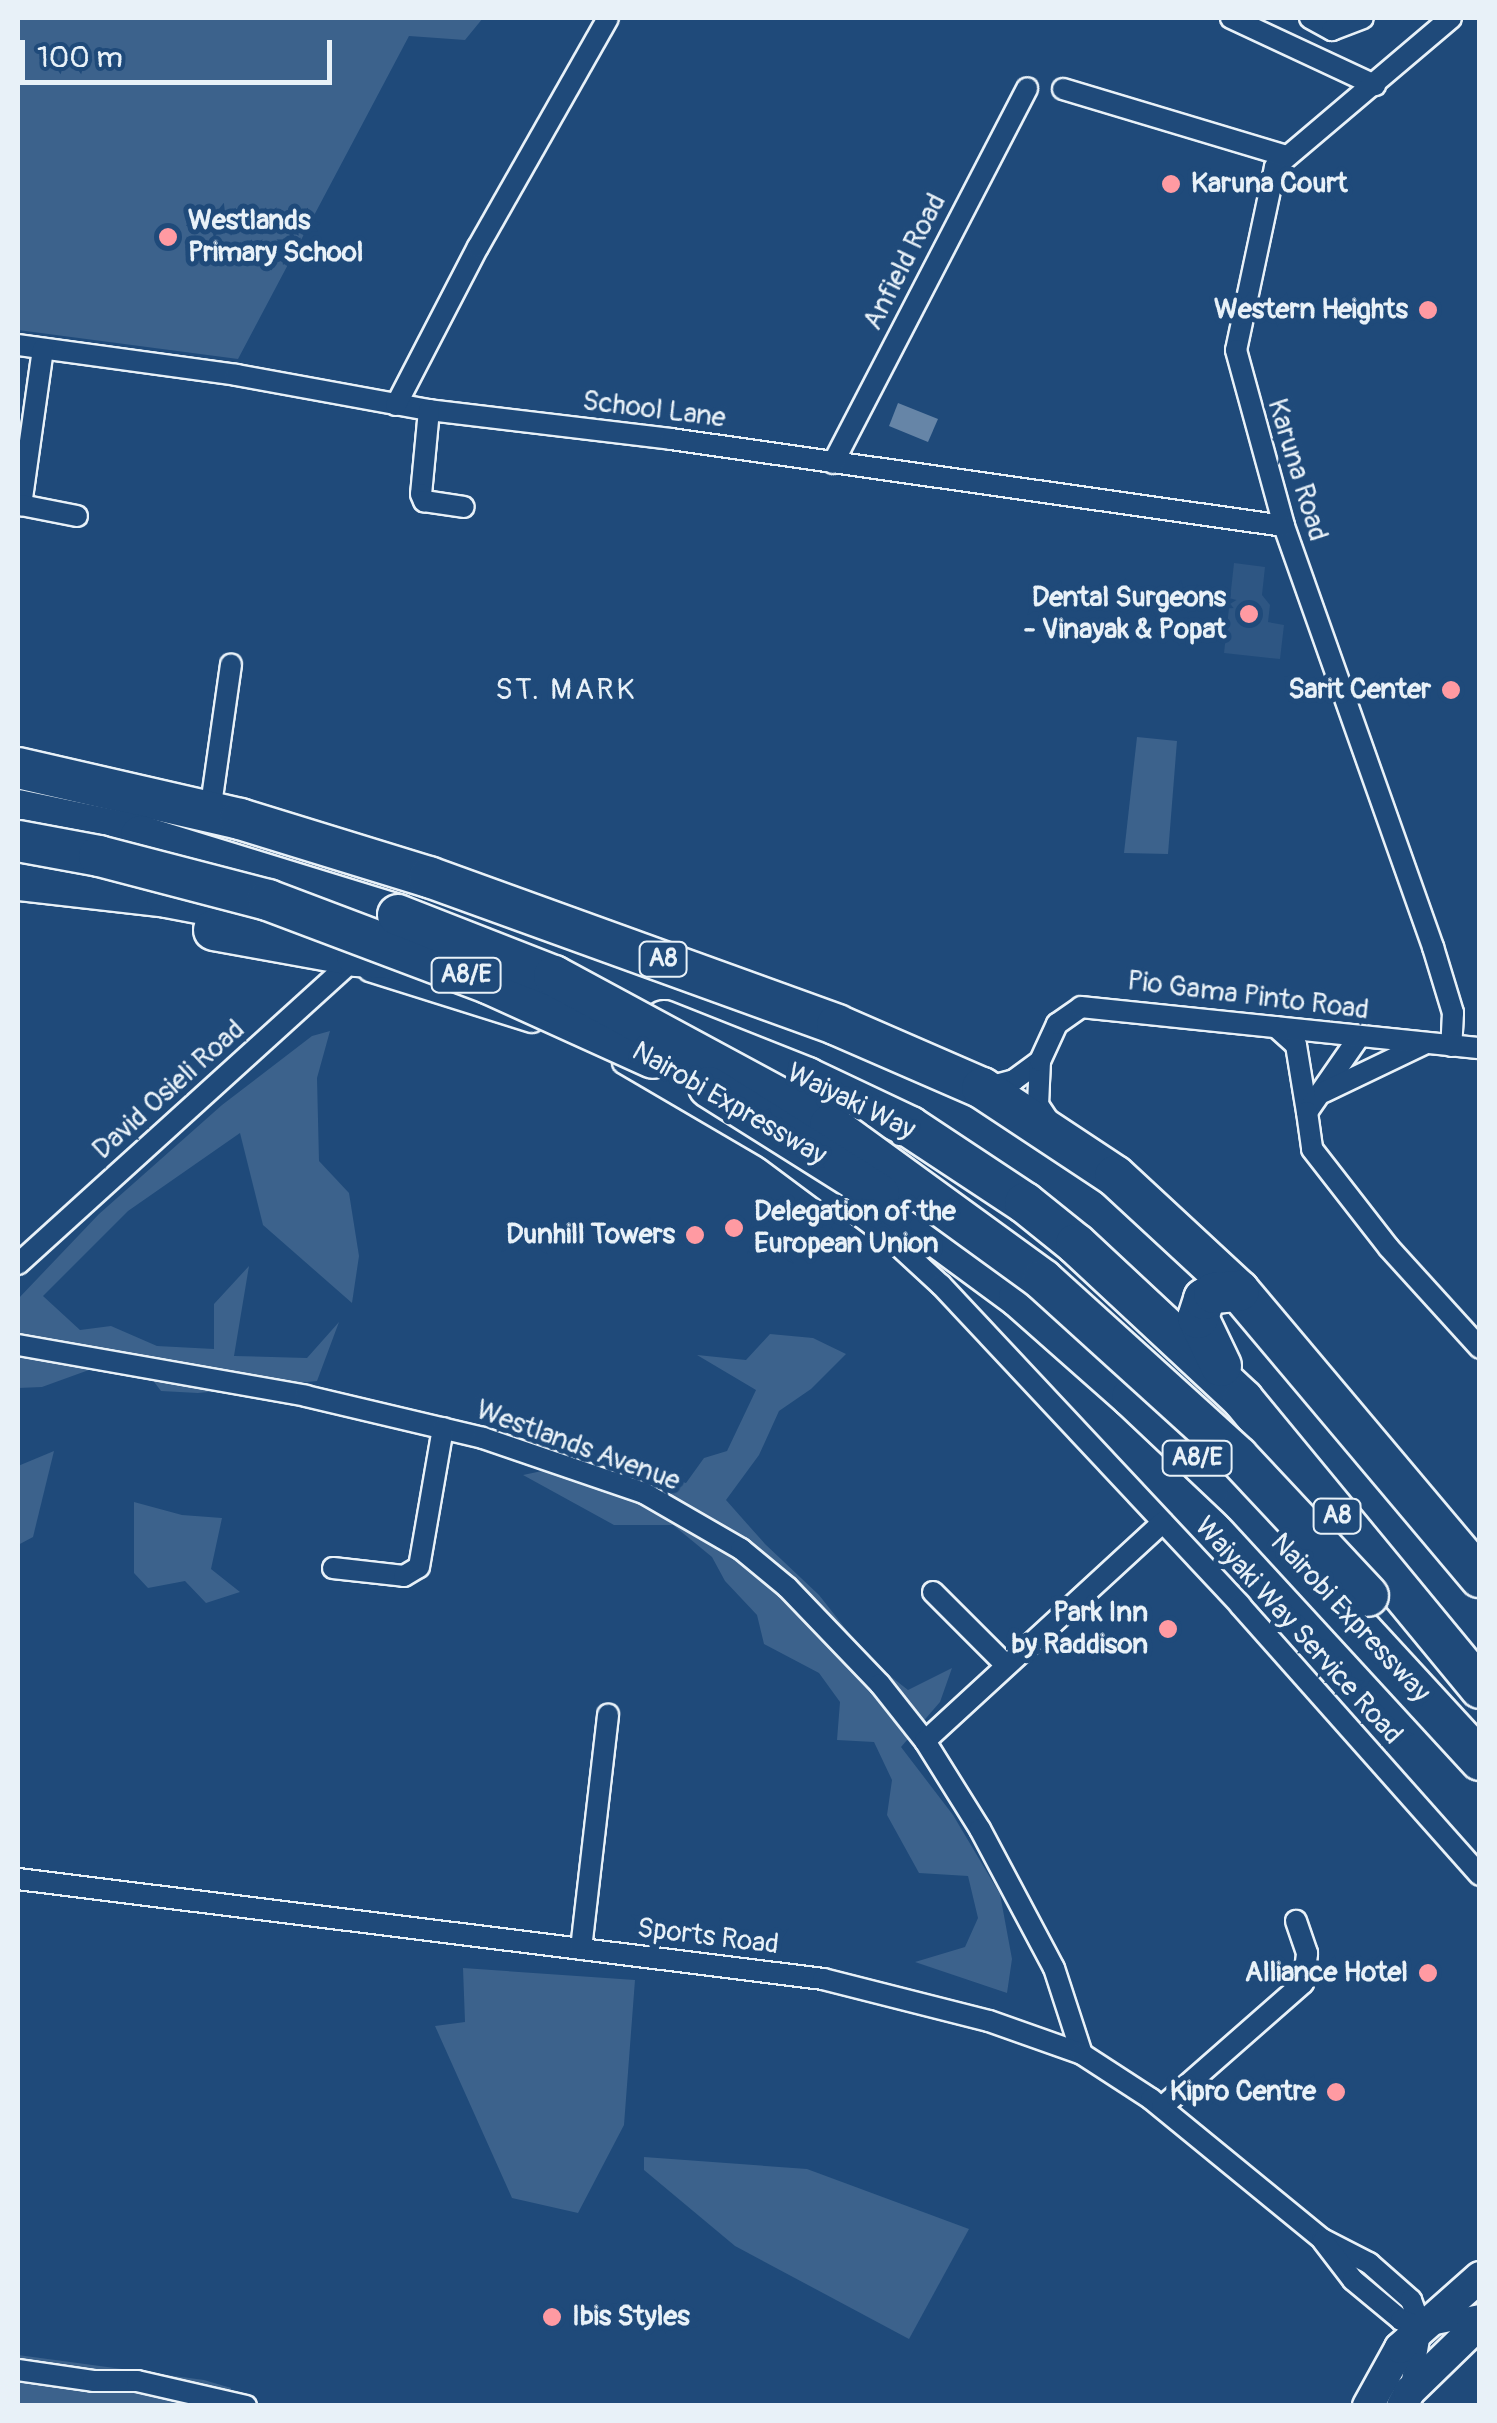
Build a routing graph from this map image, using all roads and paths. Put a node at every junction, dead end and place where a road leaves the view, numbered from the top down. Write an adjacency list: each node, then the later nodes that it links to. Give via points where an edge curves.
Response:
1 (608, 18): 12 (street)
2 (1231, 18): 6 (street)
3 (1310, 18): 4 (street, via 1332,30)
4 (1363, 18)
5 (1451, 18): 6 (street, Karuna Road)
6 (1375, 85): 9 (street, Karuna Road)
7 (1027, 88): 14 (street, Anfield Road)
8 (1063, 88): 9 (street)
9 (1286, 156): 17 (street, Karuna Road, via 1275,166 1236,350)
10 (18, 345): 11 (street, School Lane)
11 (43, 349): 12 (street, School Lane); 16 (street, via 21,505)
12 (396, 405): 13 (street, School Lane)
13 (430, 410): 14 (street, School Lane); 15 (street, via 421,494 424,501)
14 (833, 463): 17 (street, School Lane)
15 (464, 507)
16 (77, 516)
17 (1284, 526): 28 (street, Karuna Road)
18 (231, 664): 21 (street)
19 (18, 768): 21 (highway, A8)
20 (18, 810): 57 (highway, Nairobi Expressway / A8/E, bridge, via 141,836 274,876 554,976 830,1126 1043,1280 1146,1371 1238,1457)
21 (210, 812): 33 (highway, A8, via 567,924)
22 (18, 841): 59 (highway, Nairobi Expressway / A8/E, bridge, via 268,900 600,1032 779,1130 1019,1297 1132,1396 1244,1503)
23 (18, 880): 25 (highway, Waiyaki Way / A8, via 167,897)
24 (18, 902): 26 (highway, via 150,917)
25 (429, 945): 26 (highway, via 403,959); 27 (highway, Waiyaki Way / A8)
26 (352, 960): 30 (street, Waiyaki Way Service Road); 44 (street, David Osieli Road)
27 (525, 974): 30 (street); 39 (highway, Waiyaki Way / A8, via 686,1028)
28 (1450, 1003): 31 (street, Karuna Road); 34 (street); 35 (street, Karuna Road)
29 (1276, 1027): 32 (street, Pio Gama Pinto Road); 37 (street, Pio Gama Pinto Road, via 1081,1007 1057,1024); 41 (street, via 1296,1045)
30 (558, 1030): 50 (street, Waiyaki Way Service Road, via 770,1149 892,1240)
31 (1480, 1036)
32 (1359, 1037): 34 (street, Pio Gama Pinto Road); 40 (street)
33 (874, 1040): 38 (highway, A8); 39 (highway, via 889,1059 886,1072 874,1082)
34 (1418, 1043): 35 (street, Pio Gama Pinto Road); 40 (street)
35 (1451, 1046): 36 (street, Pio Gama Pinto Road)
36 (1480, 1048)
37 (1040, 1061): 38 (street, via 1014,1080); 43 (street, via 1038,1105)
38 (966, 1080): 42 (highway, via 924,1088 910,1108); 43 (highway, A8)
39 (822, 1085): 42 (highway, Waiyaki Way / A8)
40 (1322, 1093): 41 (street)
41 (1307, 1112): 47 (street, via 1307,1133 1322,1166)
42 (910, 1128): 48 (highway, Waiyaki Way / A8, via 1076,1244)
43 (1057, 1134): 45 (highway, A8, via 1130,1189)
44 (18, 1264)
45 (1240, 1291): 48 (highway, via 1214,1292 1198,1318); 52 (highway, A8)
46 (18, 1344): 49 (street, Westlands Avenue)
47 (1480, 1348)
48 (1242, 1400): 55 (highway, Waiyaki Way / A8)
49 (443, 1428): 51 (street, via 419,1567 404,1576); 58 (street, Westlands Avenue, via 644,1493 702,1524 787,1586)
50 (1162, 1522): 54 (street); 60 (street, Waiyaki Way Service Road)
51 (333, 1568)
52 (1480, 1577)
53 (934, 1592): 54 (street)
54 (1006, 1664): 58 (street)
55 (1480, 1688)
56 (608, 1715): 63 (street)
57 (1480, 1722)
58 (925, 1741): 64 (street, Westlands Avenue, via 1054,1968)
59 (1480, 1760)
60 (1480, 1874)
61 (18, 1878): 63 (street, Sports Road)
62 (1296, 1921): 65 (street, via 1308,1970 1303,1983)
63 (581, 1949): 64 (street, Sports Road, via 822,1978 989,2021)
64 (1082, 2054): 65 (street, Sports Road)
65 (1162, 2107): 68 (street, Sports Road, via 1322,2239 1369,2264 1411,2300)
66 (1480, 2277): 68 (main road)
67 (1480, 2319): 68 (street); 70 (main road)
68 (1421, 2327): 70 (street); 72 (main road, via 1400,2348)
69 (18, 2370): 71 (street, via 137,2381)
70 (1405, 2398)
71 (246, 2406)
72 (1368, 2406)

